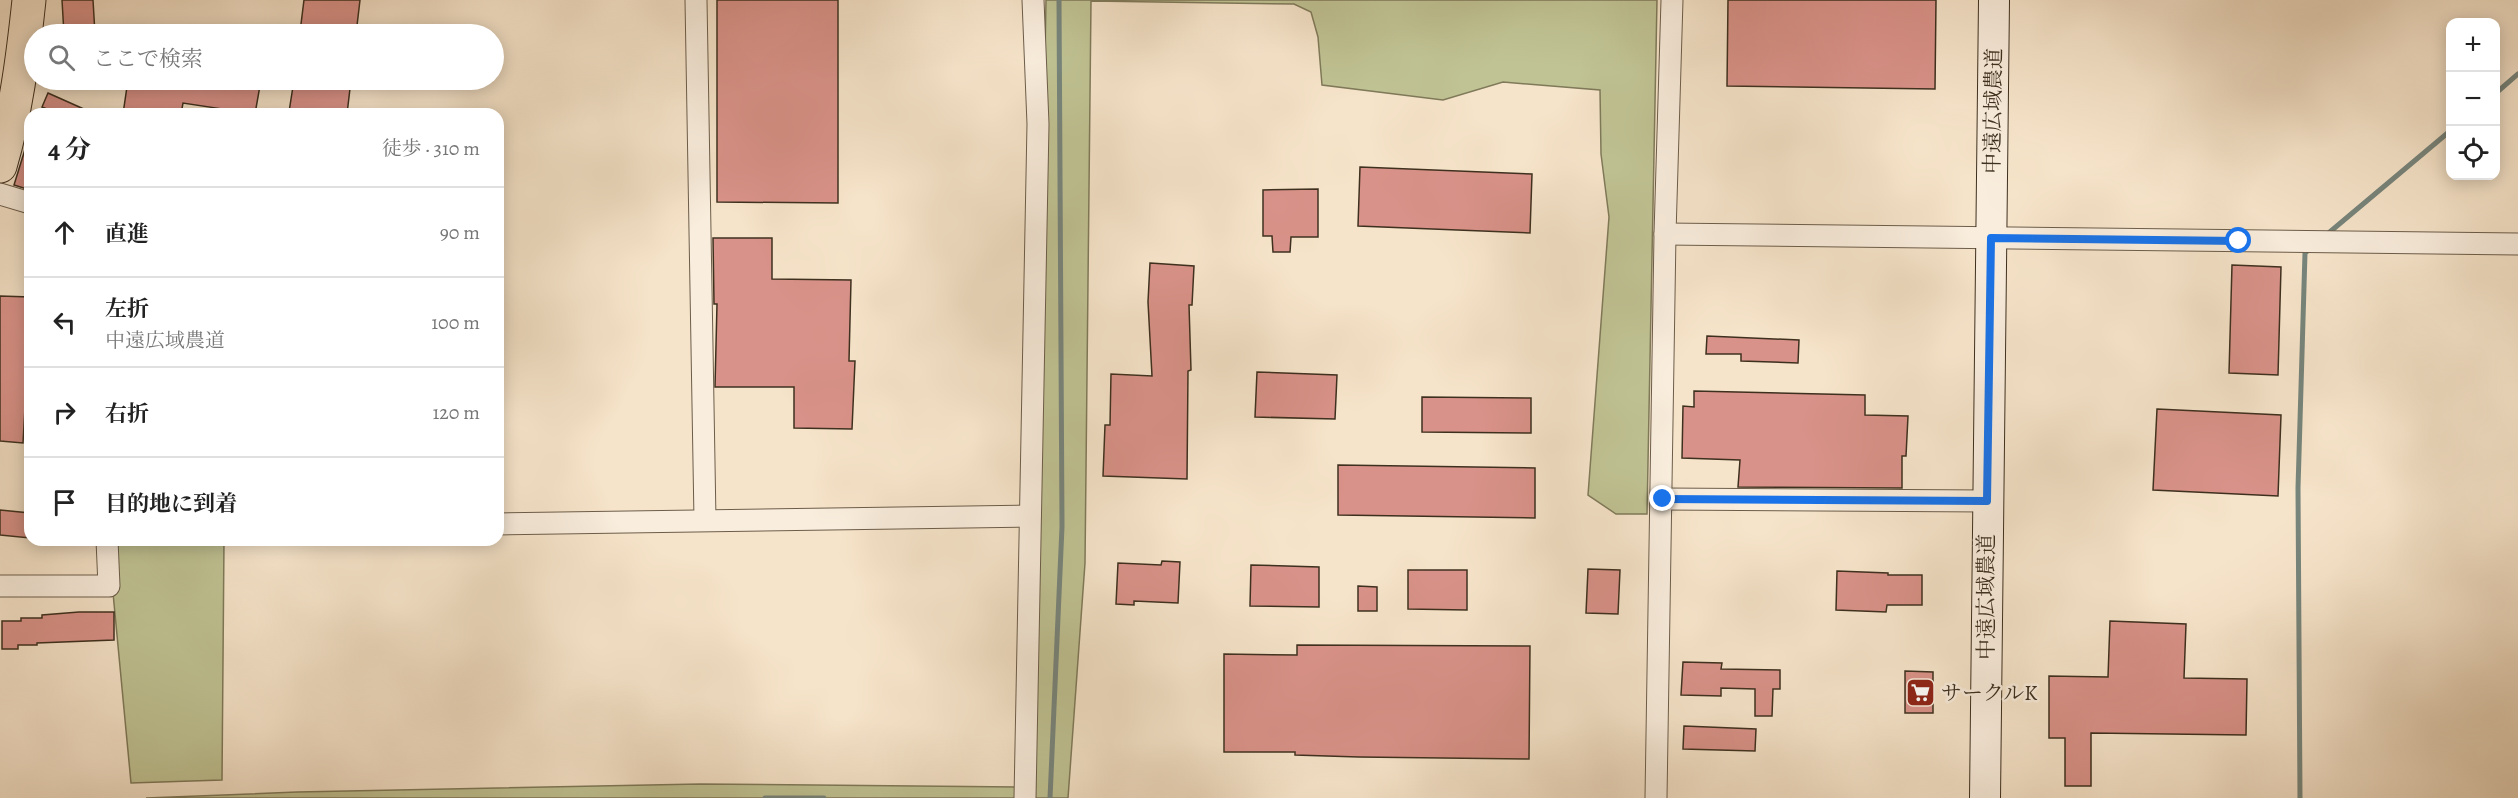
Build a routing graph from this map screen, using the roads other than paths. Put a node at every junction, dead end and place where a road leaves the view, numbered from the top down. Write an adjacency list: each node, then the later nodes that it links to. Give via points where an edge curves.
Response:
1 (28, 0): 6 (main road)
2 (696, 0): 17 (street)
3 (1033, 0): 16 (street, via 1038,124)
4 (1672, 0): 11 (street)
5 (1994, 0): 12 (street, 中遠広域農道)
6 (25, 24)
7 (24, 35): 8 (main road, via 17,96)
8 (0, 166)
9 (0, 194): 10 (street)
10 (24, 201)
11 (1665, 234): 12 (street); 14 (street)
12 (1991, 238): 13 (street); 15 (street, 中遠広域農道)
13 (2518, 244)
14 (1663, 499): 15 (street); 22 (street)
15 (1987, 501): 23 (street, 中遠広域農道)
16 (1030, 516): 17 (street); 21 (street)
17 (705, 520): 18 (street)
18 (504, 524)
19 (107, 546): 20 (street, via 108,586)
20 (0, 586)
21 (1025, 798)
22 (1656, 798)
23 (1985, 798)

